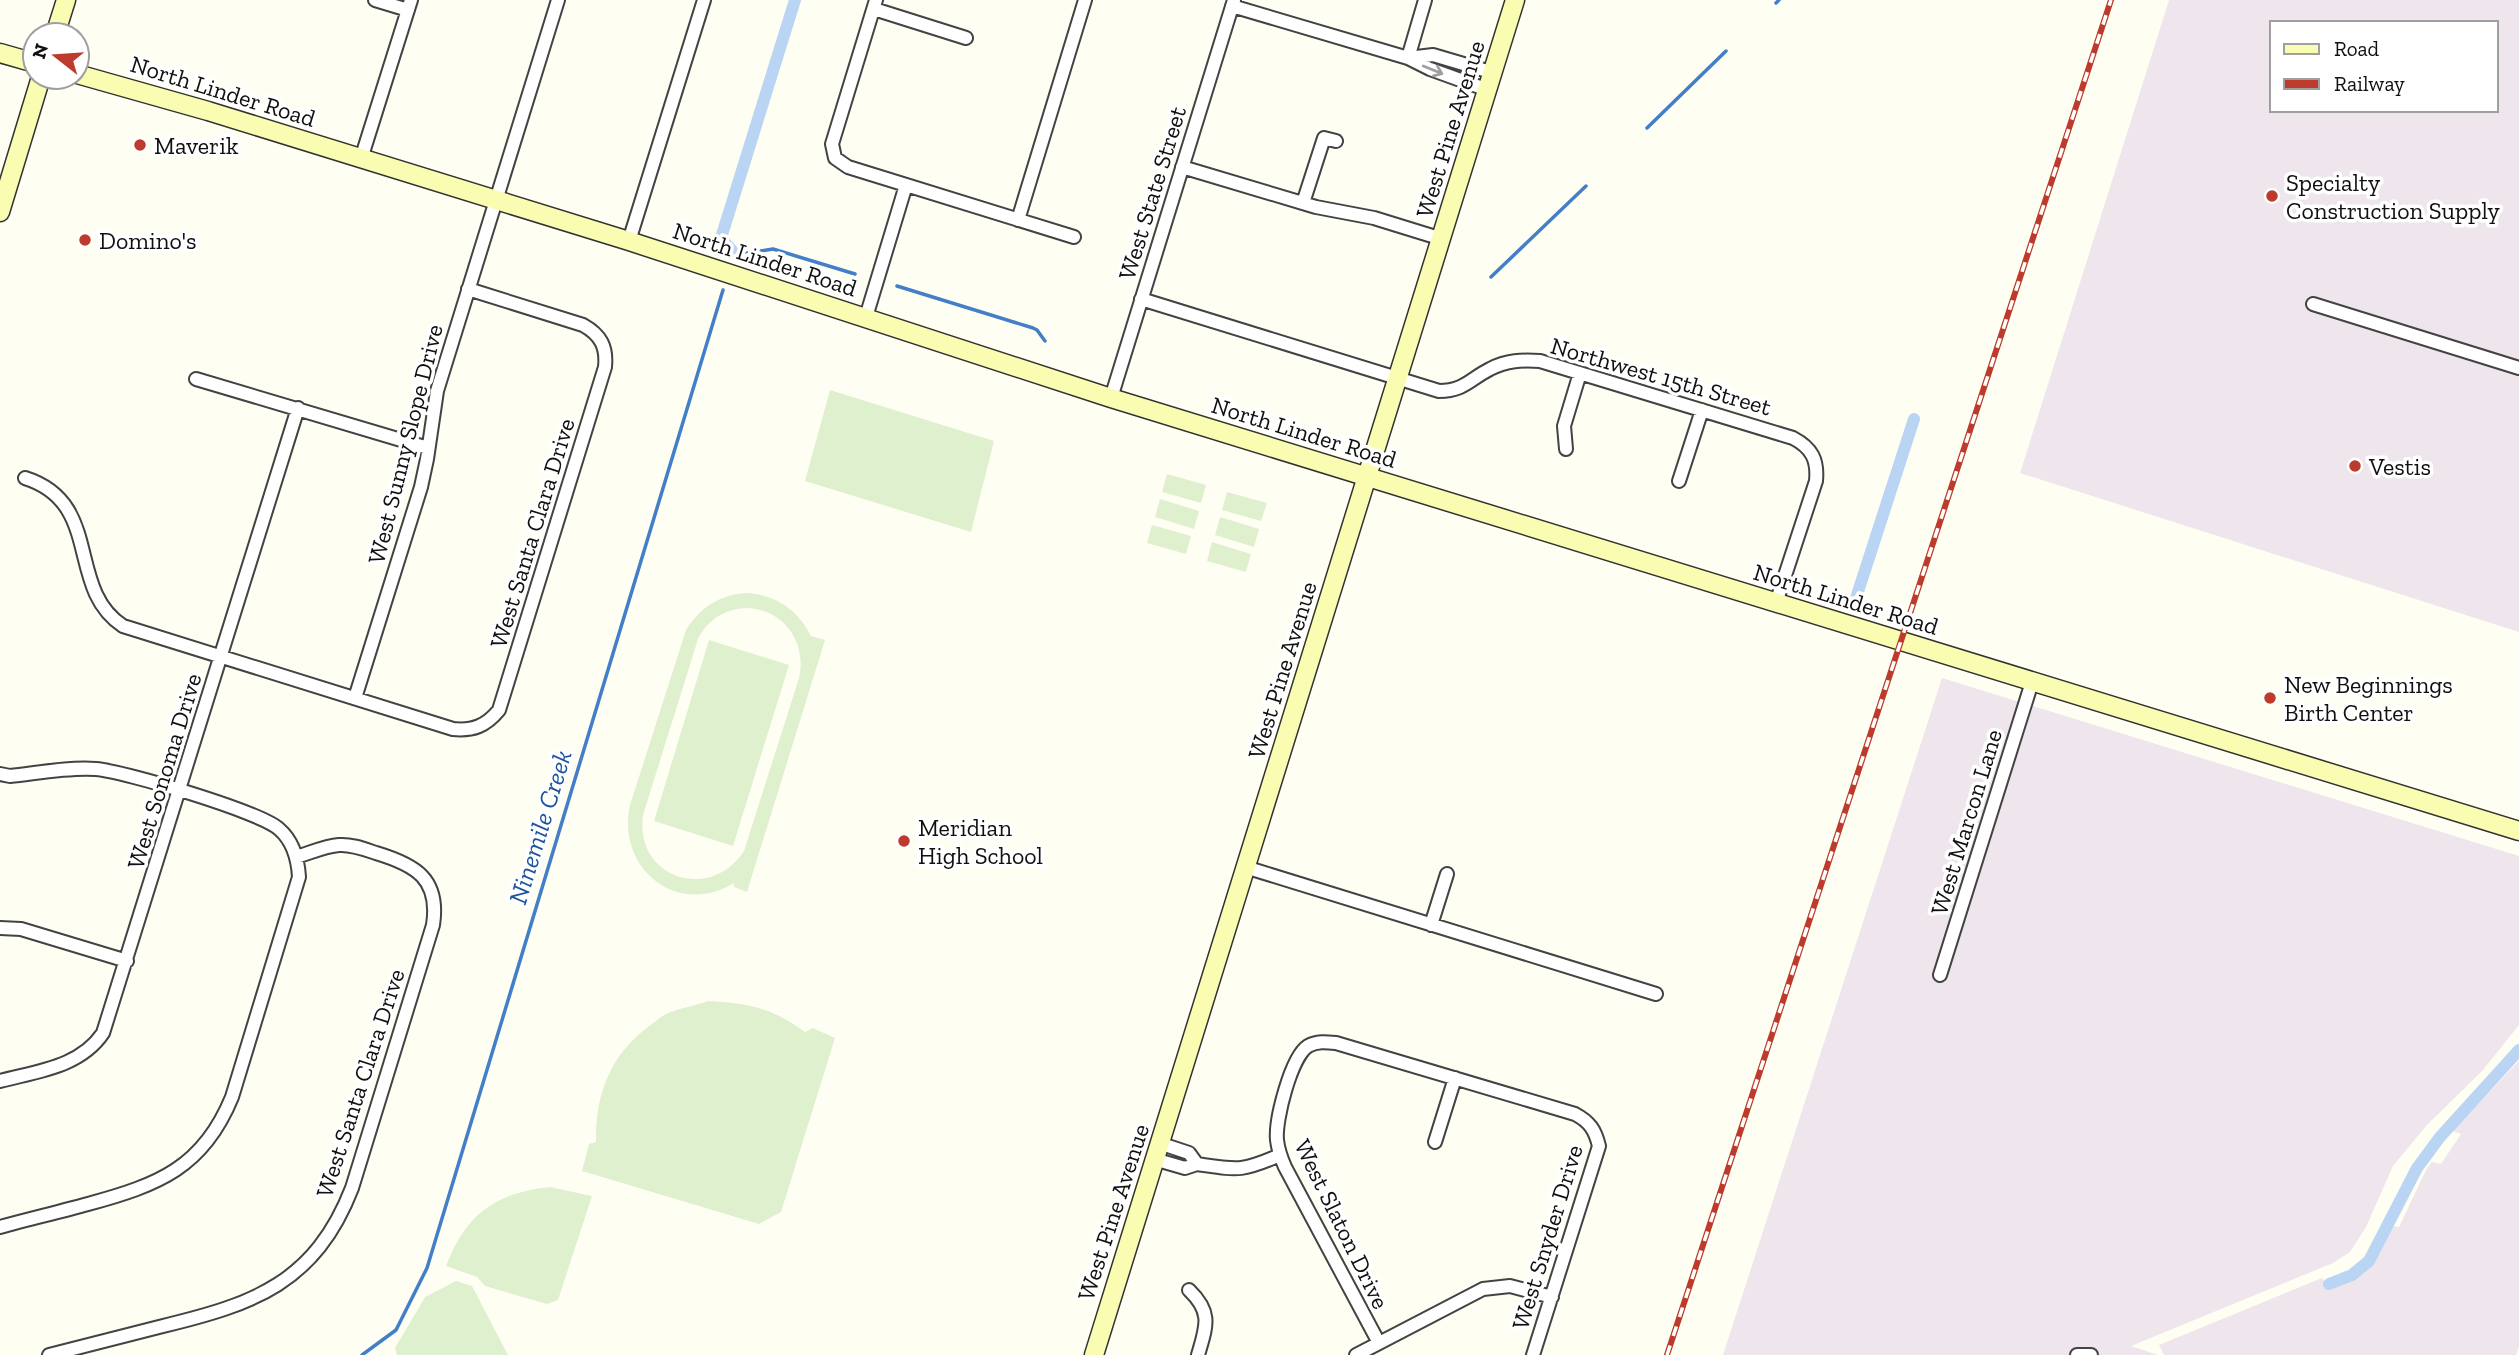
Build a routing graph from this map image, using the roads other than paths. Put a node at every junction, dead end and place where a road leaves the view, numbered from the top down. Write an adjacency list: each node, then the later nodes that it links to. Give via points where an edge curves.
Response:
1 (66, 0): 11 (main road)
2 (375, 0): 9 (street)
3 (558, 0): 23 (street, West Sunny Slope Drive)
4 (704, 0): 29 (street)
5 (1086, 0): 26 (street)
6 (1425, 0): 14 (street)
7 (1516, 0): 17 (main road, West Pine Avenue)
8 (1233, 3): 14 (street); 21 (street, West State Street)
9 (410, 5): 20 (street)
10 (875, 5): 12 (street); 22 (street, via 832,144 835,158 848,167)
11 (59, 21)
12 (966, 38)
13 (0, 52): 15 (main road)
14 (1408, 58): 17 (street, via 1430,69)
15 (21, 59)
16 (91, 78): 20 (main road, North Linder Road)
17 (1491, 81): 28 (main road, West Pine Avenue)
18 (37, 91): 25 (main road)
19 (1336, 142): 24 (street, via 1324,138)
20 (361, 159): 23 (main road, North Linder Road)
21 (1182, 167): 24 (street); 31 (street, West State Street)
22 (906, 185): 26 (street); 33 (street)
23 (496, 201): 29 (main road, North Linder Road); 30 (street, West Sunny Slope Drive)
24 (1303, 203): 28 (street)
25 (0, 212)
26 (1018, 220): 27 (street)
27 (1074, 237)
28 (1442, 239): 36 (main road, West Pine Avenue)
29 (629, 241): 33 (main road, North Linder Road)
30 (468, 289): 41 (street, West Sunny Slope Drive, via 437,391); 49 (street, West Santa Clara Drive, via 595,331 607,354 605,367 499,710 479,727 453,729)
31 (1141, 299): 36 (street, Northwest 15th Street); 38 (street, West State Street)
32 (2313, 304): 34 (street)
33 (866, 317): 38 (main road, North Linder Road)
34 (2519, 368)
35 (1580, 373): 36 (street, Northwest 15th Street, via 1540,361 1514,360 1491,368 1456,397); 40 (street, Northwest 15th Street); 42 (street, via 1564,426)
36 (1399, 378): 44 (main road, West Pine Avenue)
37 (196, 379): 39 (street)
38 (1111, 398): 44 (main road, North Linder Road)
39 (298, 408): 41 (street); 47 (street, West Sonoma Drive)
40 (1702, 410): 45 (street); 46 (street, Northwest 15th Street, via 1794,438 1813,454 1816,481)
41 (429, 448): 49 (street, West Sunny Slope Drive)
42 (1566, 449)
43 (25, 478): 47 (street, via 50,488 60,498 82,543 96,598 112,619)
44 (1368, 478): 46 (main road, North Linder Road); 54 (main road, West Pine Avenue)
45 (1679, 481)
46 (1776, 603): 48 (main road, North Linder Road)
47 (221, 657): 49 (street); 51 (street, West Sonoma Drive)
48 (2032, 682): 52 (main road, North Linder Road); 59 (street, West Marcon Lane)
49 (355, 698)
50 (0, 774): 51 (street, via 105,770)
51 (179, 792): 53 (street, via 269,821 288,839); 58 (street, West Sonoma Drive)
52 (2519, 831)
53 (296, 857): 66 (street, via 296,891 232,1097 205,1144 151,1185); 71 (street, West Santa Clara Drive, via 351,845 411,865 434,897 429,938 352,1188 334,1225 300,1267 254,1299 229,1310)
54 (1245, 867): 56 (street); 64 (main road, West Pine Avenue)
55 (1447, 874): 56 (street)
56 (1431, 925): 60 (street)
57 (0, 928): 58 (street, via 21,929)
58 (127, 961): 62 (street, West Sonoma Drive, via 103,1032 86,1053 62,1065)
59 (1940, 975)
60 (1656, 994)
61 (1455, 1077): 63 (street); 65 (street, West Slaton Drive, via 1336,1043 1309,1046 1295,1063 1280,1114); 68 (street, West Snyder Drive, via 1575,1114 1596,1132 1599,1146)
62 (0, 1081)
63 (1435, 1142)
64 (1157, 1151): 65 (street, via 1185,1168 1197,1164 1237,1170); 72 (main road, West Pine Avenue)
65 (1280, 1155): 69 (street, West Slaton Drive)
66 (0, 1227)
67 (1189, 1290): 73 (street, via 1199,1300 1207,1325)
68 (1552, 1297): 69 (street, via 1510,1286 1483,1289); 75 (street, West Snyder Drive)
69 (1379, 1343): 74 (street)
70 (2077, 1354): 76 (street)
71 (49, 1355)
72 (1094, 1355)
73 (1198, 1355)
74 (1356, 1355)
75 (1533, 1355)
76 (2091, 1355)

